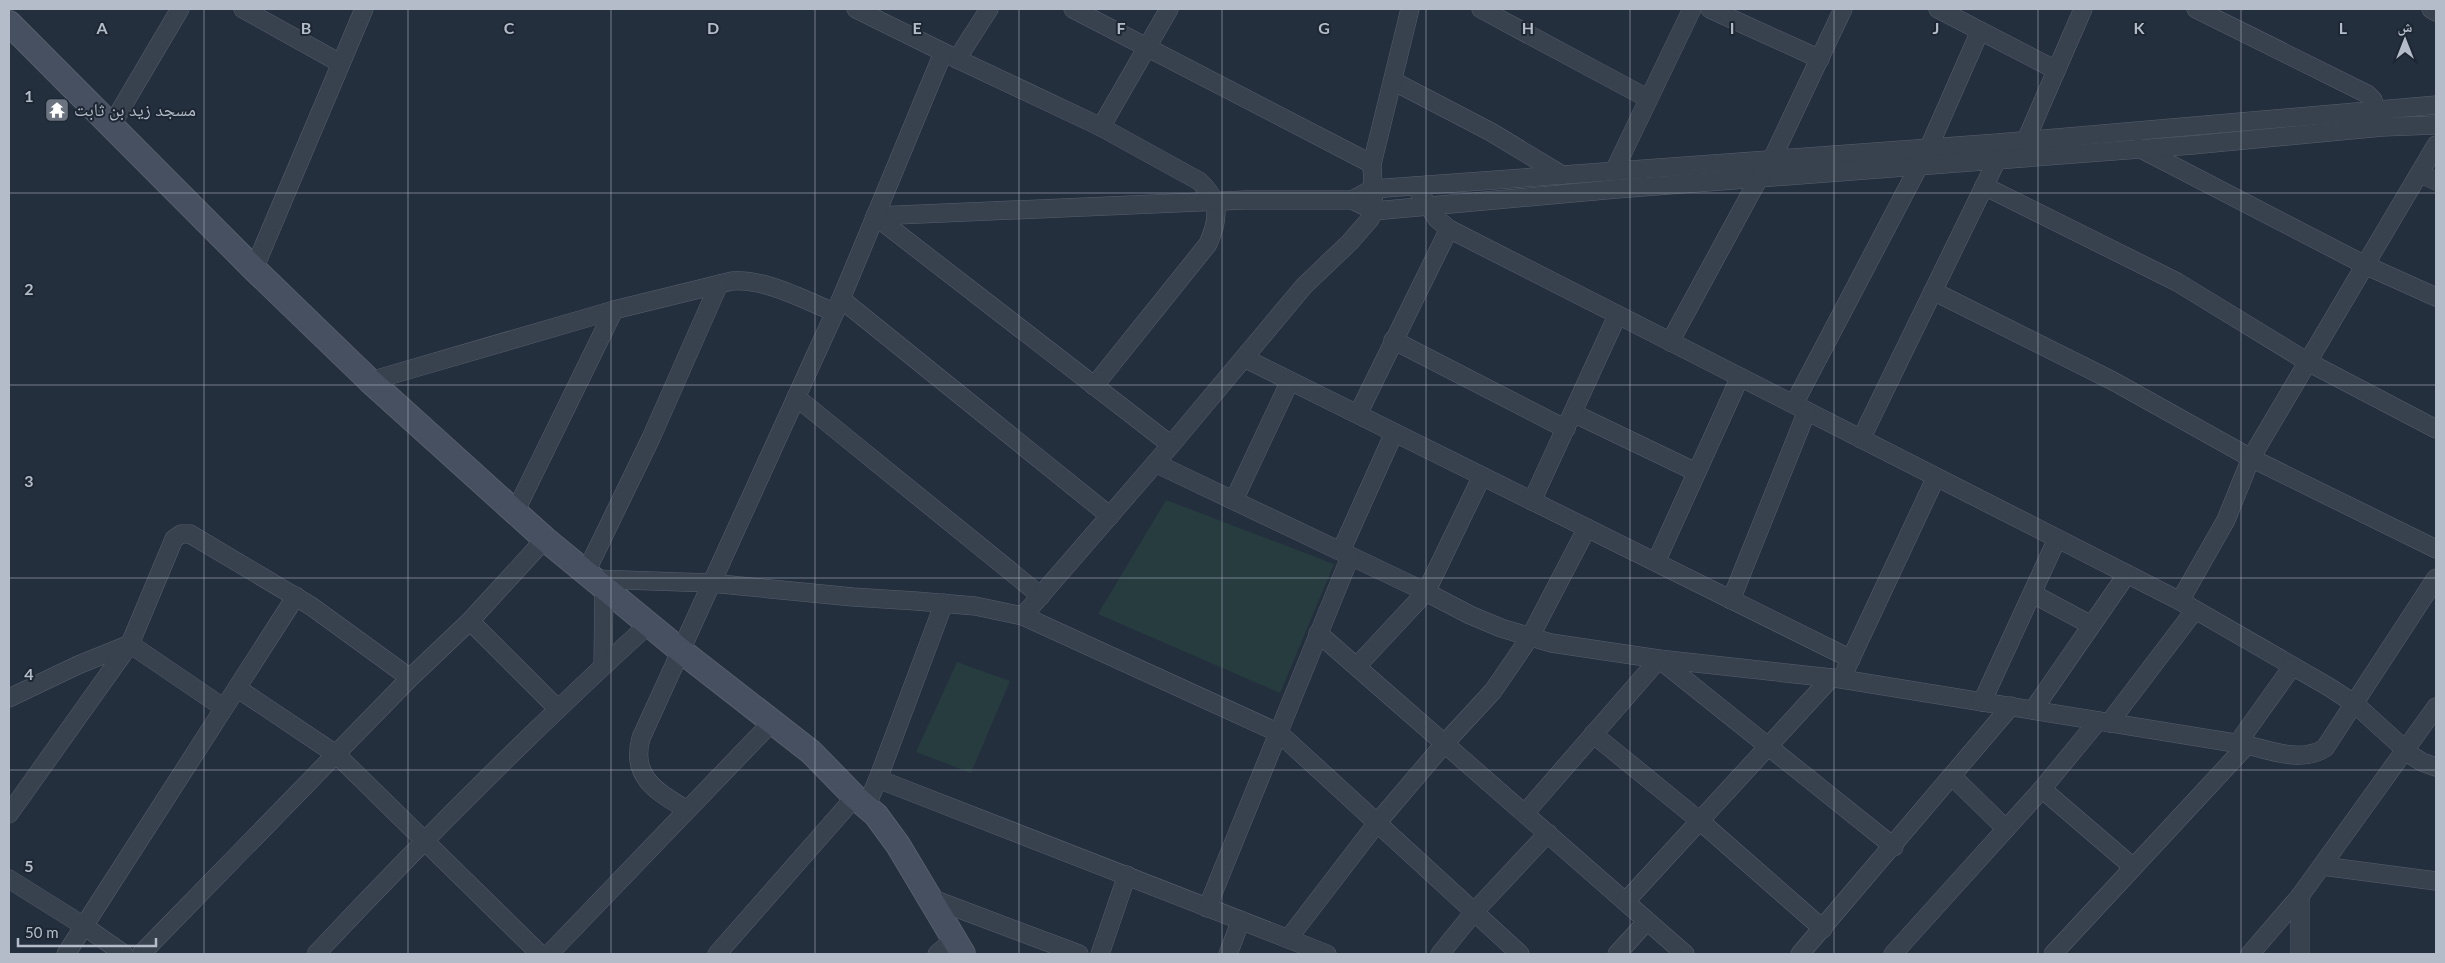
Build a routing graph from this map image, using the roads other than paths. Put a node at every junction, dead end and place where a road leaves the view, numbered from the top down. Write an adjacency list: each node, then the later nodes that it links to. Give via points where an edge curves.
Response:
1 (180, 9): 30 (street)
2 (243, 9): 23 (street)
3 (364, 9): 23 (street)
4 (856, 9): 21 (street)
5 (990, 9): 21 (street)
6 (1073, 9): 20 (street)
7 (1168, 9): 20 (street)
8 (1410, 9): 25 (street)
9 (1481, 9): 26 (street)
10 (1692, 9): 26 (street)
11 (1710, 9): 22 (street)
12 (1843, 9): 22 (street)
13 (1938, 9): 19 (street)
14 (2083, 9): 24 (street)
15 (2196, 9): 28 (street, via 2367,94)
16 (2431, 9): 17 (street)
17 (2436, 12)
18 (9, 23): 30 (street)
19 (1980, 31): 24 (street); 35 (street)
20 (1147, 46): 31 (street); 39 (street)
21 (950, 56): 31 (street); 52 (street)
22 (1820, 59): 37 (street)
23 (340, 63): 55 (street)
24 (2056, 70): 33 (street)
25 (1392, 81): 39 (street); 42 (street, via 1491,132)
26 (1647, 98): 41 (street)
27 (2436, 106): 28 (street)
28 (2377, 110): 32 (street)
29 (2436, 125): 36 (street)
30 (111, 126): 55 (street)
31 (1101, 127): 49 (street, via 1199,181)
32 (2109, 134): 33 (street); 36 (street)
33 (2026, 140): 35 (street)
34 (2436, 145): 44 (street)
35 (1929, 147): 37 (street); 40 (street)
36 (2140, 149): 38 (street); 54 (street)
37 (1772, 159): 41 (street); 43 (street)
38 (1997, 160): 40 (street); 46 (street)
39 (1372, 164): 47 (street)
40 (1919, 166): 43 (street); 71 (street)
41 (1614, 171): 42 (street)
42 (1562, 175): 45 (street)
43 (1759, 178): 50 (street); 63 (street)
44 (2429, 178): 54 (street)
45 (1415, 186): 47 (street); 50 (street)
46 (1984, 186): 57 (street); 65 (street, via 2177,282)
47 (1372, 189): 48 (street); 51 (street)
48 (1352, 200): 49 (street); 51 (street)
49 (1214, 202): 52 (street); 69 (street, via 1216,225 1208,244)
50 (1429, 206): 51 (street); 53 (street)
51 (1374, 211): 64 (street, via 1355,237 1304,286)
52 (875, 216): 59 (street); 69 (street)
53 (1449, 229): 61 (street); 62 (street)
54 (2367, 266): 58 (street); 65 (street)
55 (254, 269): 67 (street)
56 (720, 284): 59 (street, via 755,282); 60 (street); 95 (street, via 651,438)
57 (1933, 291): 76 (street); 78 (street, via 2114,381)
58 (2436, 297)
59 (838, 306): 70 (street); 86 (street)
60 (614, 310): 67 (street); 85 (street)
61 (1617, 316): 63 (street); 73 (street)
62 (1393, 340): 72 (street); 73 (street)
63 (1670, 342): 66 (street)
64 (1244, 358): 68 (street); 77 (street)
65 (2308, 362): 74 (street); 78 (street)
66 (1740, 377): 71 (street); 80 (street)
67 (370, 381): 85 (street)
68 (1290, 381): 72 (street); 83 (street)
69 (1094, 386): 77 (street)
70 (796, 397): 96 (street); 100 (street)
71 (1800, 408): 76 (street); 101 (street)
72 (1358, 414): 75 (street)
73 (1570, 421): 80 (street); 84 (street)
74 (2436, 429)
75 (1394, 433): 81 (street); 91 (street)
76 (1861, 439): 82 (street)
77 (1171, 446): 79 (street)
78 (2251, 458): 90 (street); 103 (street)
79 (1155, 463): 83 (street); 86 (street)
80 (1696, 472): 92 (street)
81 (1482, 476): 84 (street); 97 (street)
82 (1936, 477): 89 (street); 113 (street)
83 (1234, 500): 91 (street)
84 (1532, 501): 87 (street)
85 (515, 512): 88 (street)
86 (1110, 516): 100 (street)
87 (1587, 528): 92 (street); 109 (street)
88 (545, 539): 95 (street); 105 (street)
89 (2058, 539): 93 (street); 98 (street)
90 (2436, 549)
91 (1345, 554): 97 (street); 108 (street)
92 (1656, 562): 101 (street)
93 (2127, 574): 103 (street); 107 (street)
94 (2436, 578): 122 (street)
95 (595, 579): 96 (street); 106 (street); 114 (street)
96 (710, 583): 102 (street); 111 (street)
97 (1426, 592): 109 (street, via 1470,615); 115 (street)
98 (2032, 594): 107 (street); 121 (street)
99 (296, 596): 110 (street, via 190,534 181,534 174,539); 117 (street); 119 (street)
100 (1041, 596): 104 (street)
101 (1731, 600): 113 (street)
102 (944, 604): 104 (street, via 975,606); 139 (street)
103 (2187, 606): 116 (street); 129 (street)
104 (1022, 616): 130 (street)
105 (470, 620): 117 (street); 126 (street)
106 (649, 624): 111 (street); 114 (street)
107 (2091, 625): 127 (street)
108 (1318, 633): 115 (street); 130 (street)
109 (1530, 637): 112 (street); 132 (street, via 1493,691)
110 (130, 644): 120 (street); 125 (street); 144 (street)
111 (680, 650): 128 (street); 142 (street, via 641,738 637,760 657,791)
112 (1660, 659): 118 (street); 131 (street); 134 (street)
113 (1851, 659): 118 (street)
114 (603, 666): 126 (street)
115 (1357, 666): 132 (street)
116 (2292, 667): 122 (street); 133 (street)
117 (410, 678): 136 (street)
118 (1836, 678): 121 (street); 134 (street)
119 (237, 688): 125 (street); 136 (street)
120 (9, 698)
121 (1982, 702): 123 (street)
122 (2355, 704): 133 (street, via 2325,748 2314,756 2302,757); 135 (street)
123 (2011, 706): 127 (street); 138 (street)
124 (2436, 707): 135 (street)
125 (224, 708): 163 (street)
126 (557, 708): 149 (street)
127 (2033, 710): 129 (street)
128 (773, 720): 141 (street); 142 (street)
129 (2103, 722): 133 (street); 140 (street)
130 (1278, 733): 146 (street); 159 (street)
131 (1593, 734): 143 (street); 145 (street)
132 (1445, 743): 143 (street); 146 (street)
133 (2242, 744): 152 (street)
134 (1769, 746): 145 (street); 150 (street)
135 (2405, 749): 137 (street, via 2422,762); 151 (street)
136 (337, 755): 149 (street); 169 (street)
137 (2436, 767)
138 (1952, 776): 147 (street); 150 (street)
139 (878, 779): 141 (street); 153 (street)
140 (2042, 789): 147 (street); 152 (street)
141 (861, 802): 157 (street, via 876,815 898,845); 173 (street)
142 (687, 810): 172 (street)
143 (1525, 813): 148 (street)
144 (9, 814)
145 (1700, 821): 158 (street); 164 (street)
146 (1377, 823): 160 (street); 165 (street)
147 (2006, 829): 183 (street)
148 (1548, 833): 158 (street); 160 (street)
149 (423, 841): 170 (street); 171 (street)
150 (1894, 847): 164 (street)
151 (2322, 866): 155 (street); 156 (street)
152 (2132, 867): 184 (street)
153 (1127, 875): 159 (street); 175 (street)
154 (9, 879): 163 (street)
155 (2436, 881)
156 (2300, 896): 185 (street); 186 (street)
157 (930, 898): 166 (street); 174 (street)
158 (1626, 901): 162 (street)
159 (1207, 908): 161 (street)
160 (1474, 912): 178 (street); 179 (street)
161 (1241, 920): 165 (street); 176 (street)
162 (1647, 921): 180 (street); 181 (street)
163 (84, 926): 167 (street); 168 (street)
164 (1823, 929): 182 (street)
165 (1288, 939): 177 (street)
166 (951, 949)
167 (66, 954)
168 (124, 954)
169 (141, 954)
170 (316, 954)
171 (540, 954)
172 (549, 954)
173 (717, 954)
174 (1079, 954)
175 (1100, 954)
176 (1228, 954)
177 (1327, 954)
178 (1440, 954)
179 (1520, 954)
180 (1617, 954)
181 (1685, 954)
182 (1800, 954)
183 (1893, 954)
184 (2053, 954)
185 (2250, 954)
186 (2300, 954)

